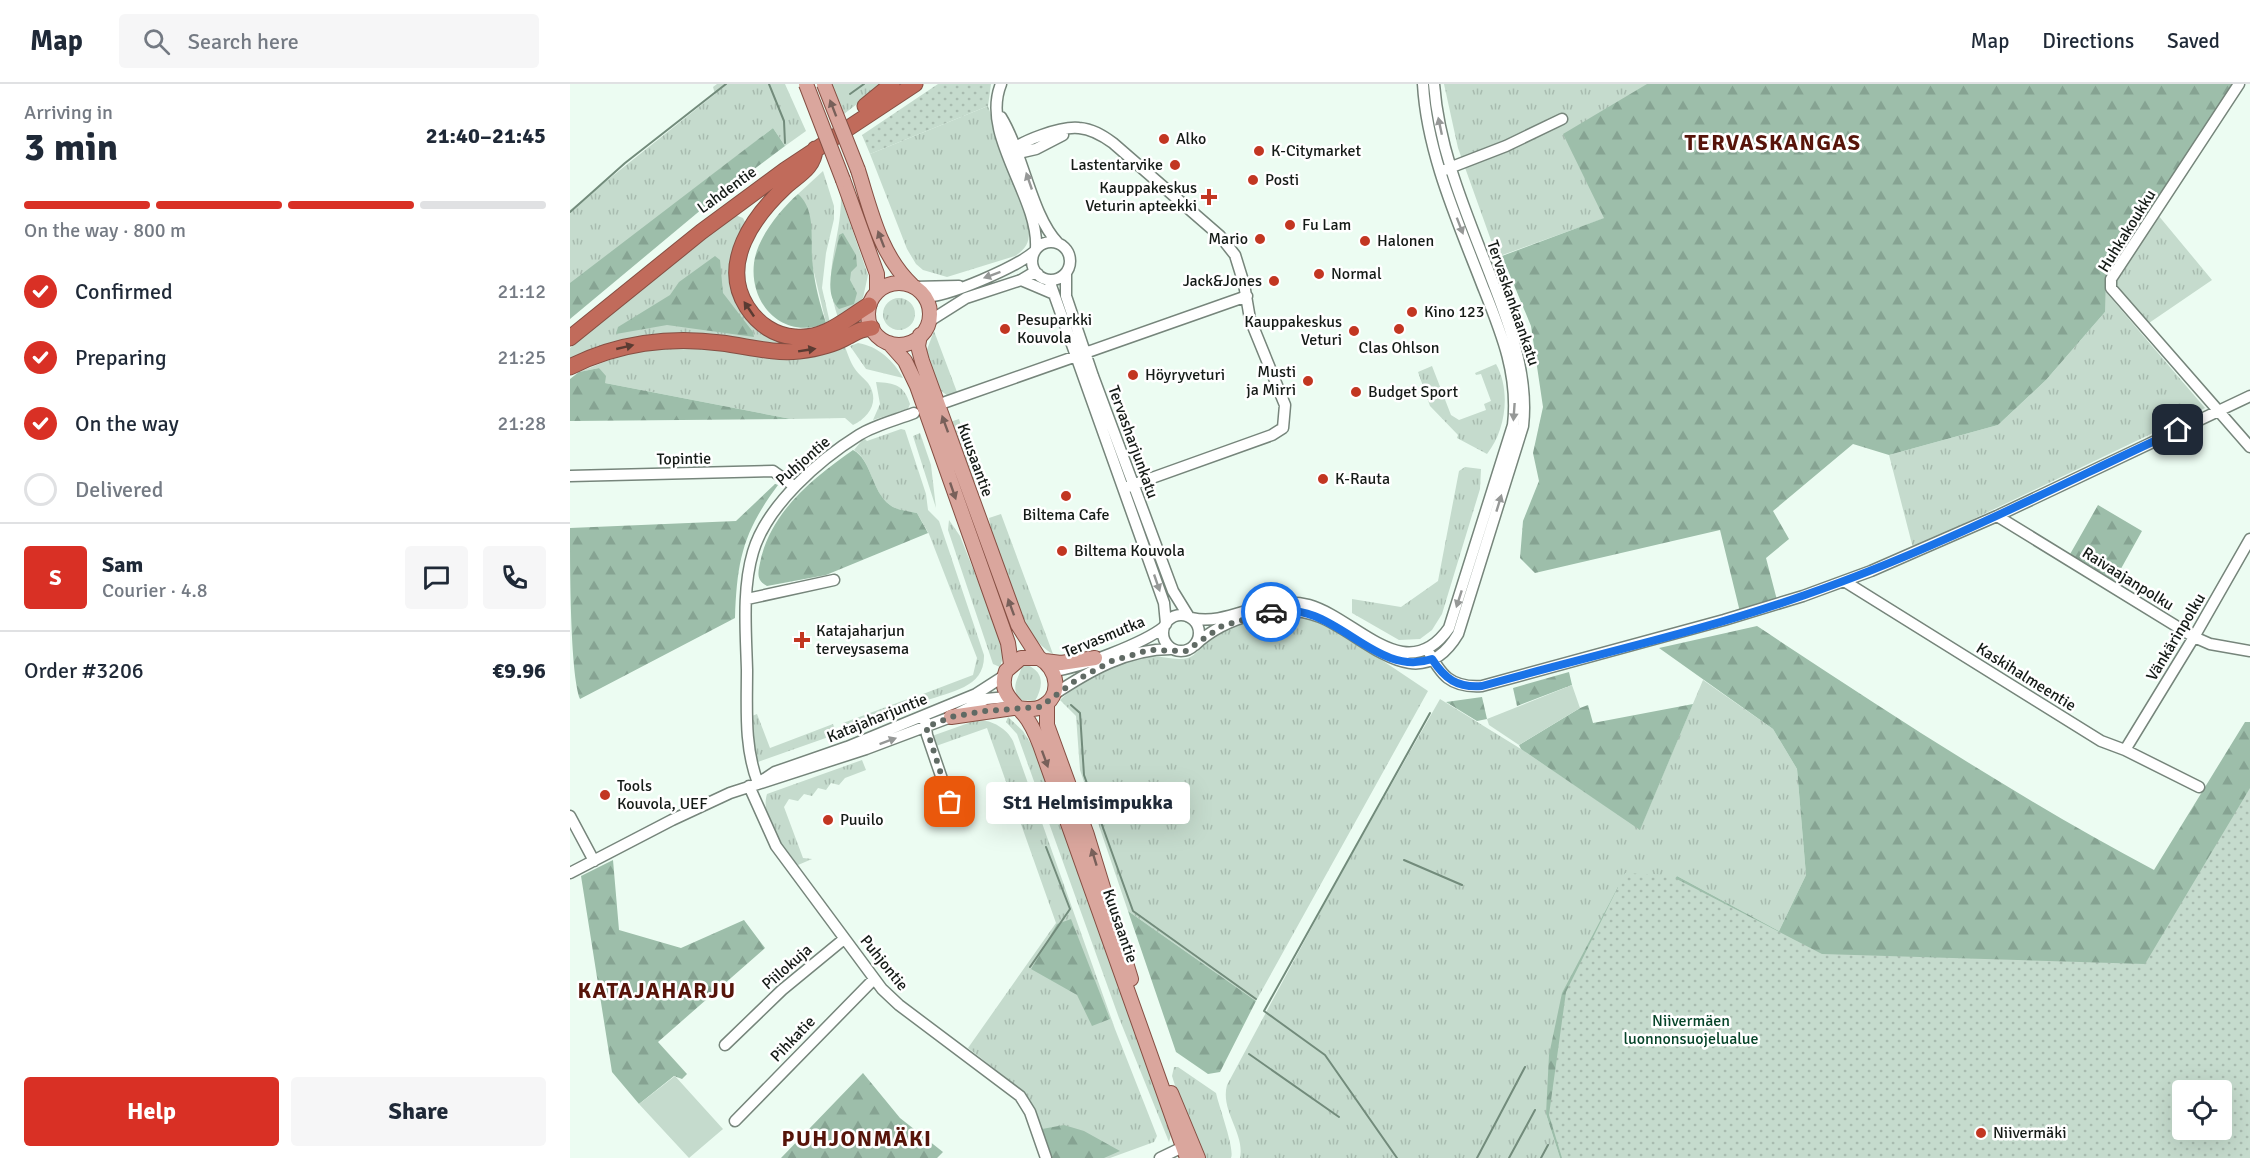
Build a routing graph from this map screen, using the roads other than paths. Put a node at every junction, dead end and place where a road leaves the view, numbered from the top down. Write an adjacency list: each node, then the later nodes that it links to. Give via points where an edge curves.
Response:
1 (806, 84): 25 (main road, bridge, via 877,274)
2 (824, 84): 21 (main road, one-way to 2, bridge, via 885,249)
3 (892, 84): 10 (highway, via 860,110)
4 (915, 84): 10 (highway, Lahdentie)
5 (1001, 84): 12 (street, via 998,111)
6 (1422, 84): 13 (street, Tervaskankaankatu, via 1426,116)
7 (1434, 84): 13 (street, Tervaskankaankatu, one-way to 7)
8 (2239, 84): 34 (street, Huhkakoukku, via 2111,279 2111,288)
9 (1562, 119): 13 (street)
10 (852, 125): 11 (highway, Lahdentie)
11 (816, 149): 25 (highway, one-way to 11, via 832,330 797,338 778,334 762,324 749,311 740,292 738,264 751,225 773,198 815,160); 29 (highway, Lahdentie, via 701,232)
12 (1014, 151): 14 (street, one-way to 12, via 1044,226); 15 (street); 23 (street, via 1073,132 1088,130 1103,135 1220,236 1235,255)
13 (1446, 169): 51 (street, Tervaskankaankatu, via 1508,325 1523,378 1525,410 1519,442 1458,634 1447,649)
14 (1058, 243): 15 (street, via 1046,242); 16 (street, via 1070,256)
15 (1036, 250): 17 (street, via 1032,263); 20 (street, one-way to 20, via 1018,265)
16 (1066, 273): 19 (street); 30 (street, Tervasharjunkatu, via 1066,296)
17 (1038, 274): 18 (street); 19 (street)
18 (1020, 280): 22 (street); 26 (street, via 966,298)
19 (1049, 280): 22 (street, Tervasharjunkatu)
20 (965, 285): 21 (street); 24 (street, via 942,296)
21 (913, 287): 24 (main road); 25 (main road, via 894,283)
22 (1054, 294): 30 (street, Tervasharjunkatu)
23 (1247, 296): 30 (street); 39 (street, via 1250,319 1285,405 1283,428)
24 (924, 297): 26 (main road, via 929,309)
25 (873, 298): 27 (main road, via 868,317)
26 (928, 322): 28 (main road)
27 (880, 336): 28 (main road, via 906,344); 31 (highway, one-way to 27, via 613,350 650,342 704,341 797,352 848,337); 54 (main road, Kuusaantie, one-way to 54, via 905,361 917,386 1008,643)
28 (920, 336): 53 (main road, Kuusaantie, one-way to 28, via 1018,625 922,361)
29 (570, 338)
30 (1081, 356): 33 (street); 39 (street, Tervasharjunkatu)
31 (570, 367)
32 (2250, 396): 34 (street)
33 (943, 403)
34 (2218, 411): 36 (street, Huhkakoukku); 40 (street)
35 (914, 413): 38 (street, Puhjontie, via 858,435)
36 (2250, 447)
37 (570, 476): 38 (street, Topintie, via 773,471)
38 (794, 486): 44 (street, Puhjontie, via 757,540 750,562)
39 (1129, 486): 45 (street, Tervasharjunkatu, via 1173,591); 46 (street, Tervasharjunkatu, one-way to 46, via 1164,603)
40 (1997, 516): 43 (street); 47 (street, Raivaajanpolku)
41 (2250, 539): 47 (street, Vänkärinpolku)
42 (834, 580): 44 (street)
43 (1844, 581): 51 (street, via 1724,620 1482,686 1452,682); 60 (street, Kaskihalmeentie, via 2066,720)
44 (747, 599): 61 (street, Puhjontie, via 748,754)
45 (1190, 618): 46 (street, via 1174,616); 48 (street, via 1199,630); 51 (street, via 1212,620 1265,605 1293,602 1330,613 1391,651)
46 (1165, 625): 49 (street, via 1164,639); 52 (street, Tervasmutka, via 1145,639)
47 (2194, 637): 50 (street, Raivaajanpolku, via 2221,647); 60 (street, Vänkärinpolku)
48 (1195, 645): 49 (street, via 1181,652); 51 (street, via 1213,631 1239,620 1294,610 1321,617 1396,661 1418,663)
49 (1171, 649): 56 (street, Tervasmutka, via 1140,652 1112,661)
50 (2250, 651)
51 (1430, 654)
52 (1095, 658): 53 (main road)
53 (1046, 664): 54 (main road, via 1027,657); 56 (main road, via 1056,683)
54 (1008, 670): 55 (main road, via 1003,684); 59 (street, Katajaharjuntie, via 976,694)
55 (1007, 697): 57 (main road); 58 (street, Katajaharjuntie, via 986,699)
56 (1050, 699): 57 (main road, via 1033,709); 71 (main road, Kuusaantie, one-way to 56, via 1051,737 1045,713)
57 (1019, 707): 58 (main road); 71 (main road, Kuusaantie, one-way to 71, via 1044,756)
58 (951, 717): 59 (street, Katajaharjuntie)
59 (925, 721): 61 (street, Katajaharjuntie, via 775,772); 61 (street, Katajaharjuntie, one-way to 59, via 777,780); 64 (street)
60 (2125, 750): 62 (street, Kaskihalmeentie)
61 (753, 784): 65 (street, Katajaharjuntie); 67 (street, Puhjontie, via 776,846)
62 (2199, 787)
63 (570, 816): 65 (street)
64 (955, 816)
65 (594, 861): 66 (street, Katajaharjuntie)
66 (570, 873)
67 (844, 939): 68 (street, Puhjontie); 69 (street, Piilokuja, via 782,990)
68 (874, 979): 70 (street, Pihkatie); 72 (street, Puhjontie, via 899,1005 1020,1096 1030,1112)
69 (725, 1045)
70 (735, 1121)
71 (1187, 1150): 73 (street); 74 (main road, Kuusaantie)
72 (1046, 1158)
73 (1160, 1158)
74 (1198, 1158)

